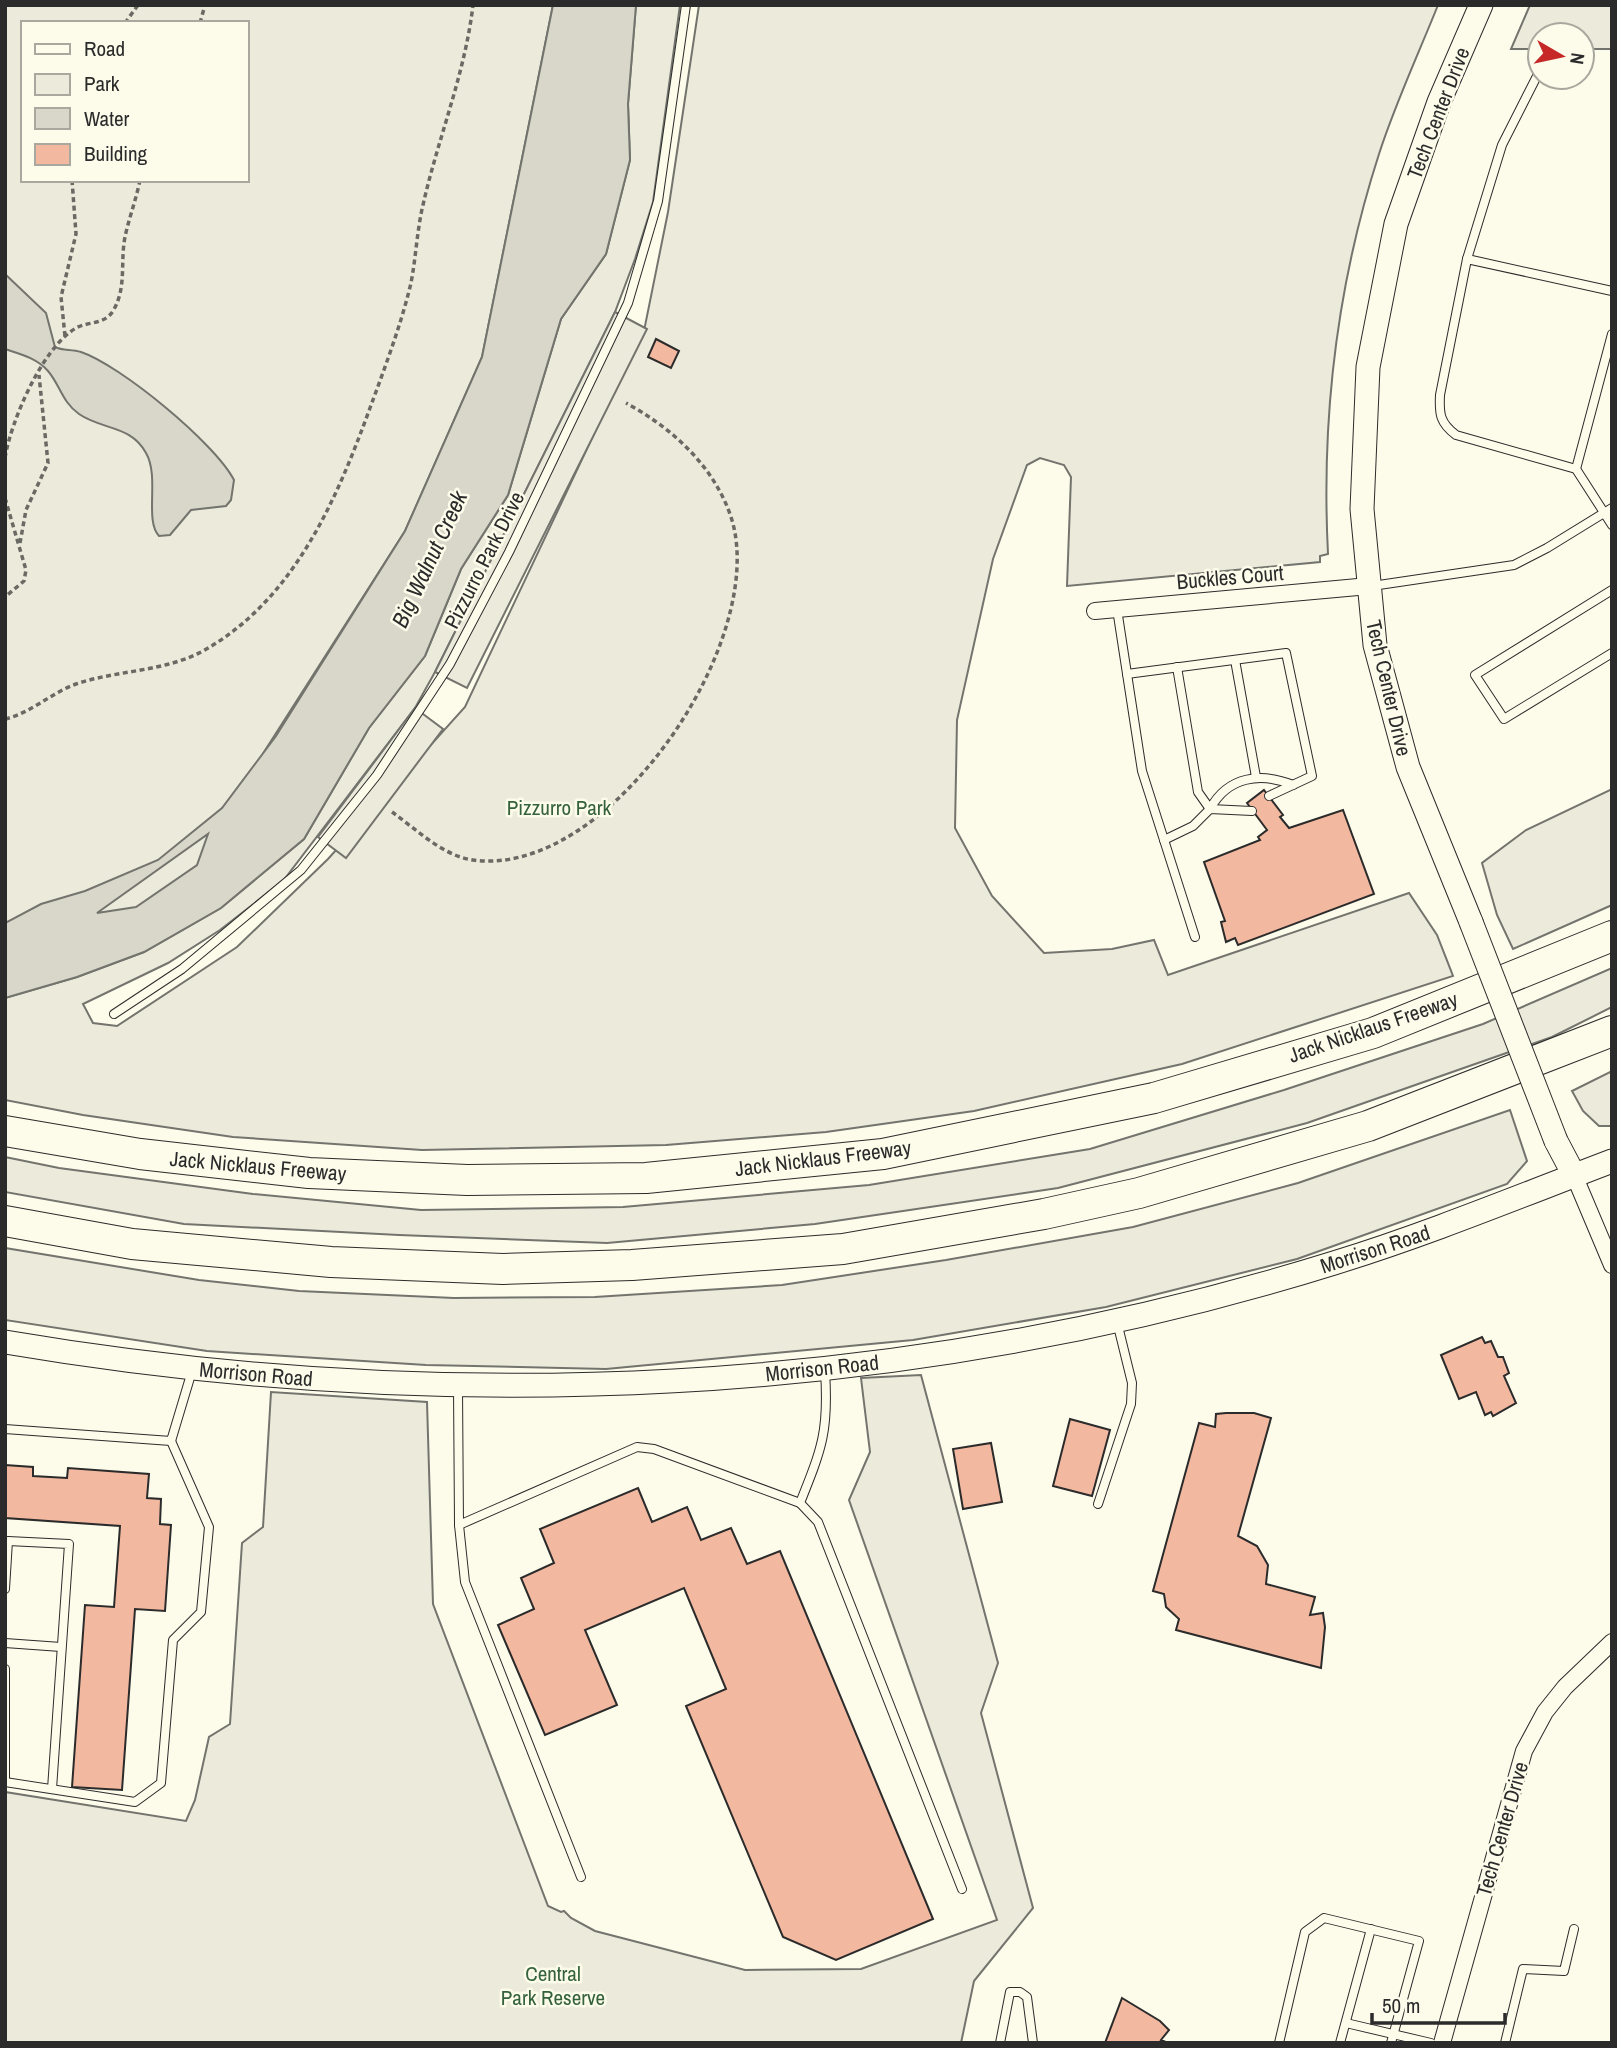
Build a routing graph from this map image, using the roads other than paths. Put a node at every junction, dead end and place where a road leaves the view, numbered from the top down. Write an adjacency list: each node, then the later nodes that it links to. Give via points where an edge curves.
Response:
1 (685, 5): 26 (lane, Pizzurro Park Drive, via 658,201 628,303 450,664 377,775 301,870 182,970)
2 (1481, 5): 10 (street, Tech Center Drive, via 1439,102 1396,224 1368,367 1362,509)
3 (1529, 91): 4 (lane, via 1502,145)
4 (1468, 259): 5 (lane); 7 (lane, via 1440,395 1442,423 1465,439)
5 (1612, 291)
6 (1612, 334): 7 (lane)
7 (1576, 469): 8 (lane)
8 (1608, 510): 9 (lane); 10 (lane, via 1514,565)
9 (1612, 525)
10 (1369, 586): 12 (street, Buckles Court); 30 (street, Tech Center Drive, bridge, via 1375,645 1408,767 1556,1141)
11 (1612, 590): 14 (lane, via 1475,675 1504,719)
12 (1117, 609): 13 (street, Buckles Court); 17 (lane)
13 (1095, 611)
14 (1612, 653)
15 (1235, 660): 16 (lane); 18 (lane); 19 (lane, via 1286,653 1312,776)
16 (1177, 667): 17 (lane); 21 (lane, via 1198,792)
17 (1127, 674): 23 (lane, via 1142,771)
18 (1256, 776): 19 (lane); 21 (lane, via 1228,788)
19 (1293, 785): 20 (lane)
20 (1269, 796)
21 (1210, 809): 22 (lane); 23 (lane, via 1193,826)
22 (1252, 811)
23 (1164, 840): 25 (lane)
24 (1612, 936): 28 (highway, Jack Nicklaus Freeway, via 1373,1033 1154,1098 883,1154 646,1178 467,1180 309,1173 140,1154)
25 (1195, 937)
26 (114, 1014)
27 (1612, 1031): 31 (highway, via 1368,1126 1139,1193 843,1249 632,1265 503,1269 331,1262 132,1244)
28 (5, 1131)
29 (1612, 1161): 30 (street, Morrison Road)
30 (1574, 1175): 32 (street, Tech Center Drive); 33 (street, Morrison Road, via 1330,1265)
31 (5, 1221)
32 (1612, 1265)
33 (1116, 1320): 36 (street, Morrison Road, via 1037,1337); 41 (lane, via 1132,1383 1131,1404)
34 (5, 1342): 35 (street, Morrison Road)
35 (192, 1368): 37 (street, Morrison Road); 39 (lane)
36 (825, 1368): 37 (street, Morrison Road, via 614,1385); 40 (lane, via 828,1416 823,1447)
37 (458, 1386): 42 (lane)
38 (5, 1429): 39 (lane)
39 (171, 1441): 49 (lane, via 209,1527 201,1612 173,1640 161,1783 135,1802)
40 (800, 1503): 42 (lane, via 654,1449 637,1447); 51 (lane, via 818,1522)
41 (1098, 1504)
42 (459, 1525): 50 (lane, via 465,1582)
43 (5, 1589): 46 (lane, via 8,1541 69,1544)
44 (1612, 1642): 61 (street, Tech Center Drive, via 1558,1695 1524,1751)
45 (5, 1643): 46 (lane)
46 (61, 1647): 49 (lane)
47 (5, 1670): 48 (lane)
48 (5, 1782): 49 (lane)
49 (51, 1789)
50 (582, 1877)
51 (962, 1889)
52 (1371, 1929): 54 (lane); 55 (lane, via 1419,1941); 58 (lane, via 1324,1918 1306,1933)
53 (1574, 1929): 62 (lane, via 1564,1971 1523,1969)
54 (1346, 2023): 55 (lane); 59 (lane)
55 (1392, 2038): 60 (lane)
56 (1000, 2043): 57 (lane, via 1010,1992 1020,1992 1027,1997)
57 (1033, 2043)
58 (1279, 2043)
59 (1340, 2043)
60 (1431, 2043)
61 (1442, 2043)
62 (1505, 2043)

